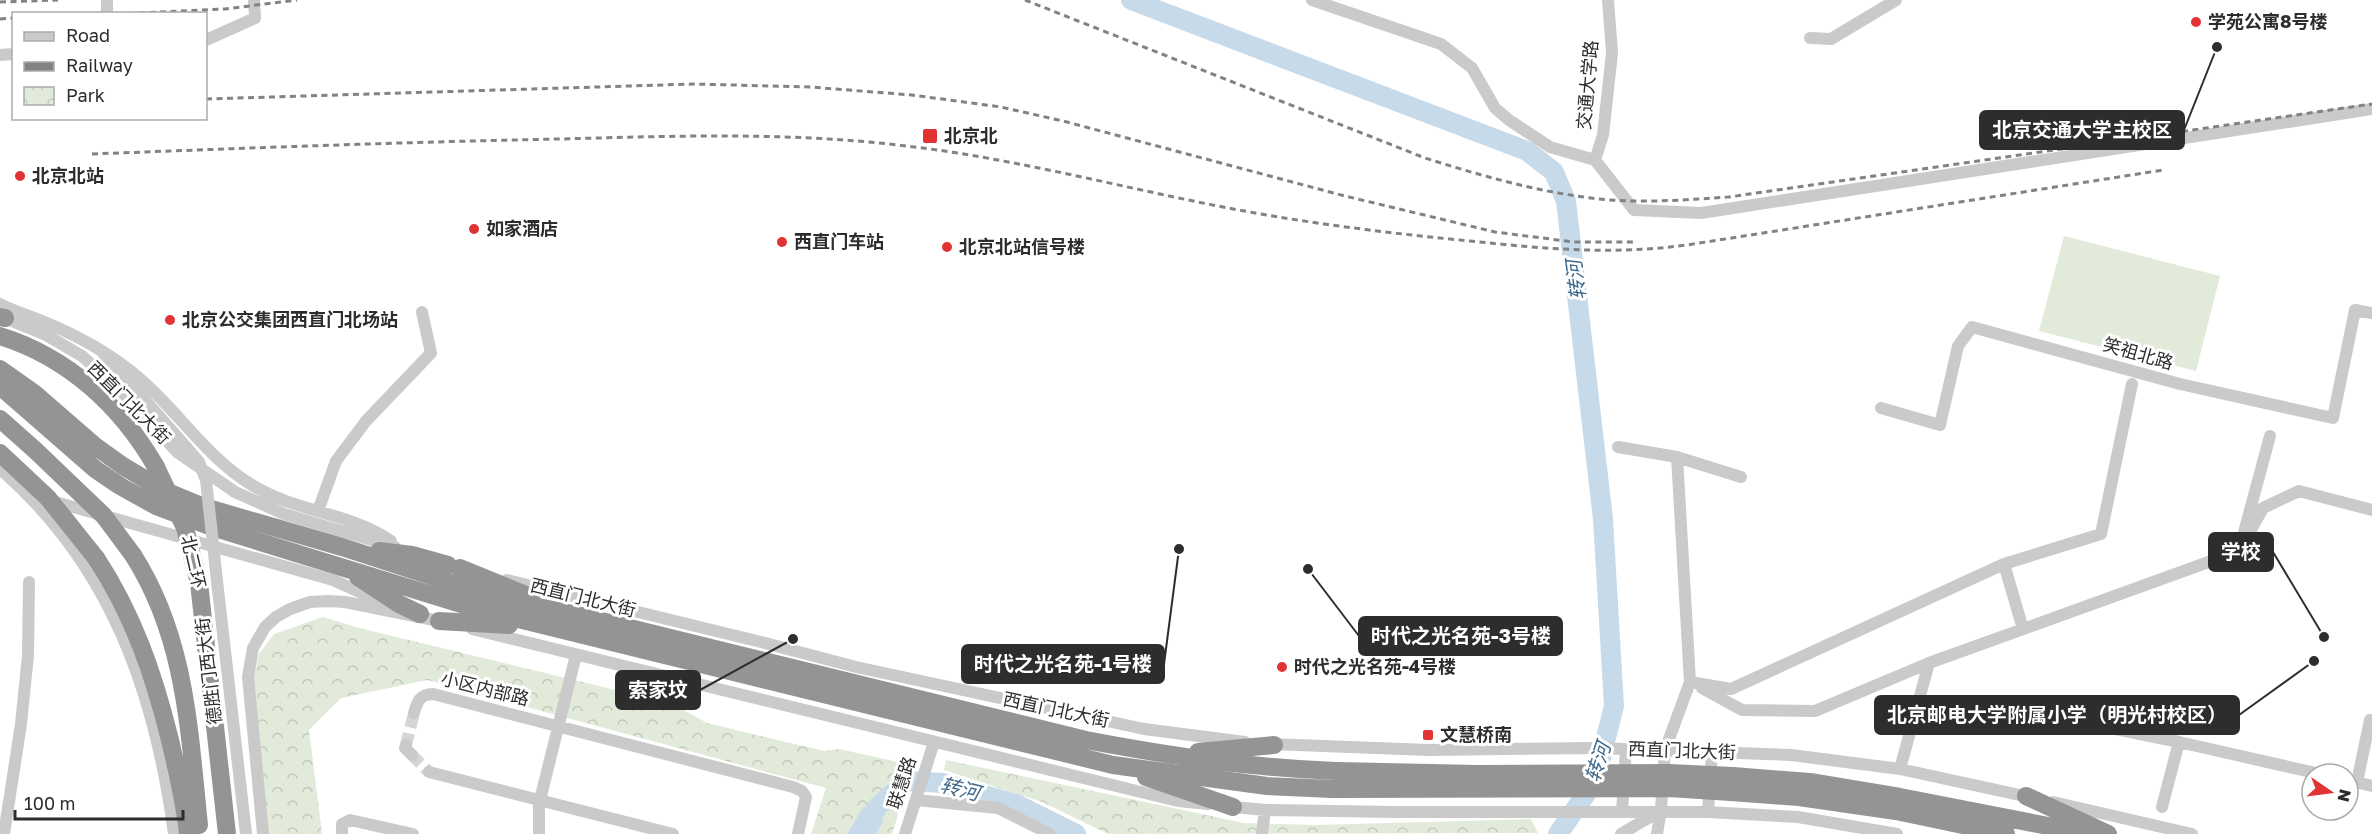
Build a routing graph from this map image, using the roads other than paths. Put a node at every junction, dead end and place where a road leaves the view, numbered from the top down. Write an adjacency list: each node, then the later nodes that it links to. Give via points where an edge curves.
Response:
1 (254, 0): 6 (street, via 255,18)
2 (1312, 0): 8 (street, 交通大学路, via 1442,44 1472,68 1495,108 1509,120 1550,147)
3 (1608, 0): 8 (street, 交通大学路, via 1612,53 1603,135)
4 (1896, 0): 5 (street, via 1831,39)
5 (1810, 38)
6 (207, 40)
7 (2372, 108): 8 (street, via 1701,213 1634,210)
8 (1595, 160)
9 (422, 312): 28 (street, via 431,352 366,421 336,461)
10 (2372, 313): 18 (street, 笑祖北路, via 2355,310 2333,418 2180,384 1972,327 1958,346 1940,425)
11 (1, 317): 13 (street); 14 (highway); 30 (street, 西直门北大街, via 46,335 82,356 179,453 235,492 284,514)
12 (0, 336): 14 (highway)
13 (78, 339): 28 (street, via 140,378 230,470 268,495); 76 (street, 德胜门西大街, bridge, via 130,385 199,462 206,480)
14 (35, 350): 75 (highway, 北二环, bridge, via 61,364 101,396 132,430 156,467 185,528 199,584)
15 (0, 369): 29 (highway, 西直门北大街, via 106,454 163,490)
16 (2132, 384): 32 (street, via 2101,534)
17 (0, 386): 33 (highway, 西直门北大街, via 95,469 147,502 195,522)
18 (1881, 408)
19 (0, 419): 74 (highway, bridge, via 104,516 133,555 162,610 179,664)
20 (2270, 436): 31 (street)
21 (1618, 447): 23 (street)
22 (0, 453): 73 (highway, bridge, via 48,498 96,558 127,609 154,678)
23 (1677, 457): 25 (street); 43 (street)
24 (0, 469): 26 (street)
25 (1741, 477)
26 (27, 494): 36 (street, via 329,579); 72 (street, via 90,572 122,633 152,721)
27 (2372, 510): 31 (street, via 2299,491 2263,508)
28 (318, 511): 30 (street, via 372,529)
29 (336, 546): 34 (highway, via 407,554); 37 (highway, 西直门北大街, via 505,600)
30 (404, 550): 34 (street, 西直门北大街)
31 (2239, 551): 40 (street)
32 (2004, 564): 40 (street); 43 (street, via 1731,689)
33 (339, 565): 36 (highway); 39 (highway, 西直门北大街)
34 (454, 567): 37 (highway); 50 (street, 西直门北大街, via 890,675 1143,729)
35 (29, 582): 71 (street, via 28,655)
36 (420, 614): 38 (street)
37 (577, 615): 54 (highway, 西直门北大街, via 1086,740)
38 (439, 621): 39 (highway); 41 (street); 77 (street, via 328,601 310,602 286,611 265,627 253,648 248,674)
39 (554, 629): 56 (highway, 西直门北大街)
40 (2023, 629): 42 (street)
41 (576, 655): 47 (street); 48 (street)
42 (1929, 663): 43 (street, via 1815,711 1742,710); 57 (street)
43 (1690, 682): 52 (street)
44 (414, 713): 47 (street, 小区内部路, via 420,699 431,694)
45 (2067, 719): 49 (street)
46 (2372, 720): 55 (street)
47 (559, 726): 64 (street); 82 (street, 小区内部路, via 801,790 807,799)
48 (933, 742): 62 (street, 联慧路); 65 (street, via 1178,801)
49 (2179, 742): 58 (street); 66 (street)
50 (1274, 745): 51 (street, 西直门北大街, via 1429,750); 54 (highway)
51 (1629, 749): 52 (street, 西直门北大街); 69 (street)
52 (1665, 750): 53 (street, 西直门北大街); 68 (street)
53 (1712, 752): 57 (street, 西直门北大街, via 1791,755); 70 (street)
54 (1163, 755): 60 (highway, 西直门北大街)
55 (2358, 762)
56 (1113, 765): 60 (highway, 西直门北大街, via 1267,786); 65 (highway)
57 (1900, 769): 63 (street, 西直门北大街)
58 (2300, 769)
59 (429, 772): 64 (street)
60 (1335, 780): 61 (highway, 西直门北大街, bridge, via 1669,788)
61 (1732, 784): 90 (highway, 西直门北大街, via 1886,809); 91 (highway, 西直门北大街, via 1809,782)
62 (918, 796): 83 (street, 联慧路); 84 (street, via 998,808)
63 (2026, 796): 92 (highway); 93 (street, 西直门北大街)
64 (540, 800): 80 (street); 81 (street)
65 (1233, 807): 67 (street)
66 (2162, 807)
67 (1265, 810): 69 (street); 85 (street); 86 (street)
68 (1661, 810): 69 (street); 70 (street); 87 (street); 88 (street)
69 (1617, 811)
70 (1708, 812): 89 (street, via 1798,817)
71 (4, 834)
72 (174, 834)
73 (188, 834)
74 (200, 834)
75 (227, 834)
76 (246, 834)
77 (263, 834)
78 (342, 834): 79 (street, via 343,823 350,820)
79 (413, 834)
80 (539, 834)
81 (673, 834)
82 (798, 834)
83 (905, 834)
84 (1050, 834)
85 (1262, 834)
86 (1267, 834)
87 (1621, 834)
88 (1657, 834)
89 (1898, 834)
90 (2006, 834)
91 (2089, 834)
92 (2108, 834)
93 (2192, 834)

